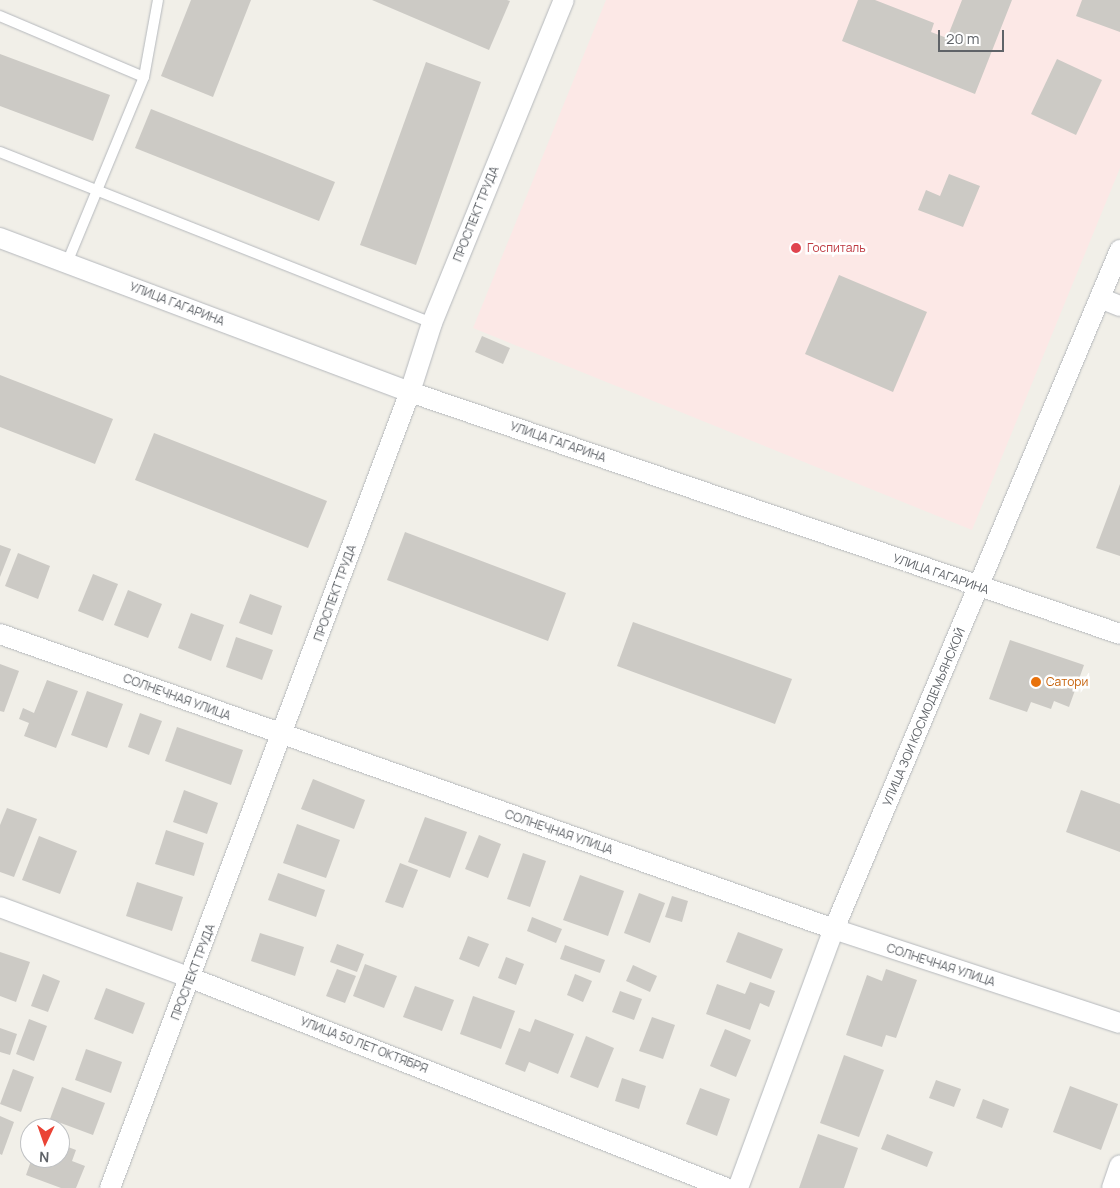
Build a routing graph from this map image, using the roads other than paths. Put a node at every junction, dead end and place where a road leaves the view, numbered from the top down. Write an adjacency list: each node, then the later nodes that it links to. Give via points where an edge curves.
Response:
1 (158, 0): 4 (lane)
2 (564, 0): 12 (street, ПРОСПЕКТ ТРУДА)
3 (0, 16): 4 (lane)
4 (144, 77): 6 (lane)
5 (0, 152): 6 (lane)
6 (95, 191): 9 (lane); 12 (lane)
7 (0, 238): 9 (street, УЛИЦА ГАГАРИНА)
8 (1120, 250): 10 (street, УЛИЦА ЗОИ КОСМОДЕМЬЯНСКОЙ)
9 (67, 262): 13 (street, УЛИЦА ГАГАРИНА)
10 (1100, 298): 11 (street); 14 (street, УЛИЦА ЗОИ КОСМОДЕМЬЯНСКОЙ)
11 (1120, 306)
12 (432, 323): 13 (street, ПРОСПЕКТ ТРУДА)
13 (410, 392): 14 (street, УЛИЦА ГАГАРИНА); 17 (street, ПРОСПЕКТ ТРУДА)
14 (979, 587): 16 (street, УЛИЦА ГАГАРИНА); 19 (street, УЛИЦА ЗОИ КОСМОДЕМЬЯНСКОЙ)
15 (0, 634): 17 (street, СОЛНЕЧНАЯ УЛИЦА)
16 (1120, 634)
17 (282, 735): 19 (street, СОЛНЕЧНАЯ УЛИЦА); 20 (street, ПРОСПЕКТ ТРУДА)
18 (0, 907): 20 (street, УЛИЦА 50 ЛЕТ ОКТЯБРЯ)
19 (834, 929): 21 (street, СОЛНЕЧНАЯ УЛИЦА); 25 (street, УЛИЦА ЗОИ КОСМОДЕМЬЯНСКОЙ)
20 (191, 978): 23 (street, ПРОСПЕКТ ТРУДА); 24 (street, УЛИЦА 50 ЛЕТ ОКТЯБРЯ)
21 (1120, 1023)
22 (1120, 1165): 26 (street)
23 (110, 1188)
24 (726, 1188)
25 (738, 1188)
26 (1112, 1188)

